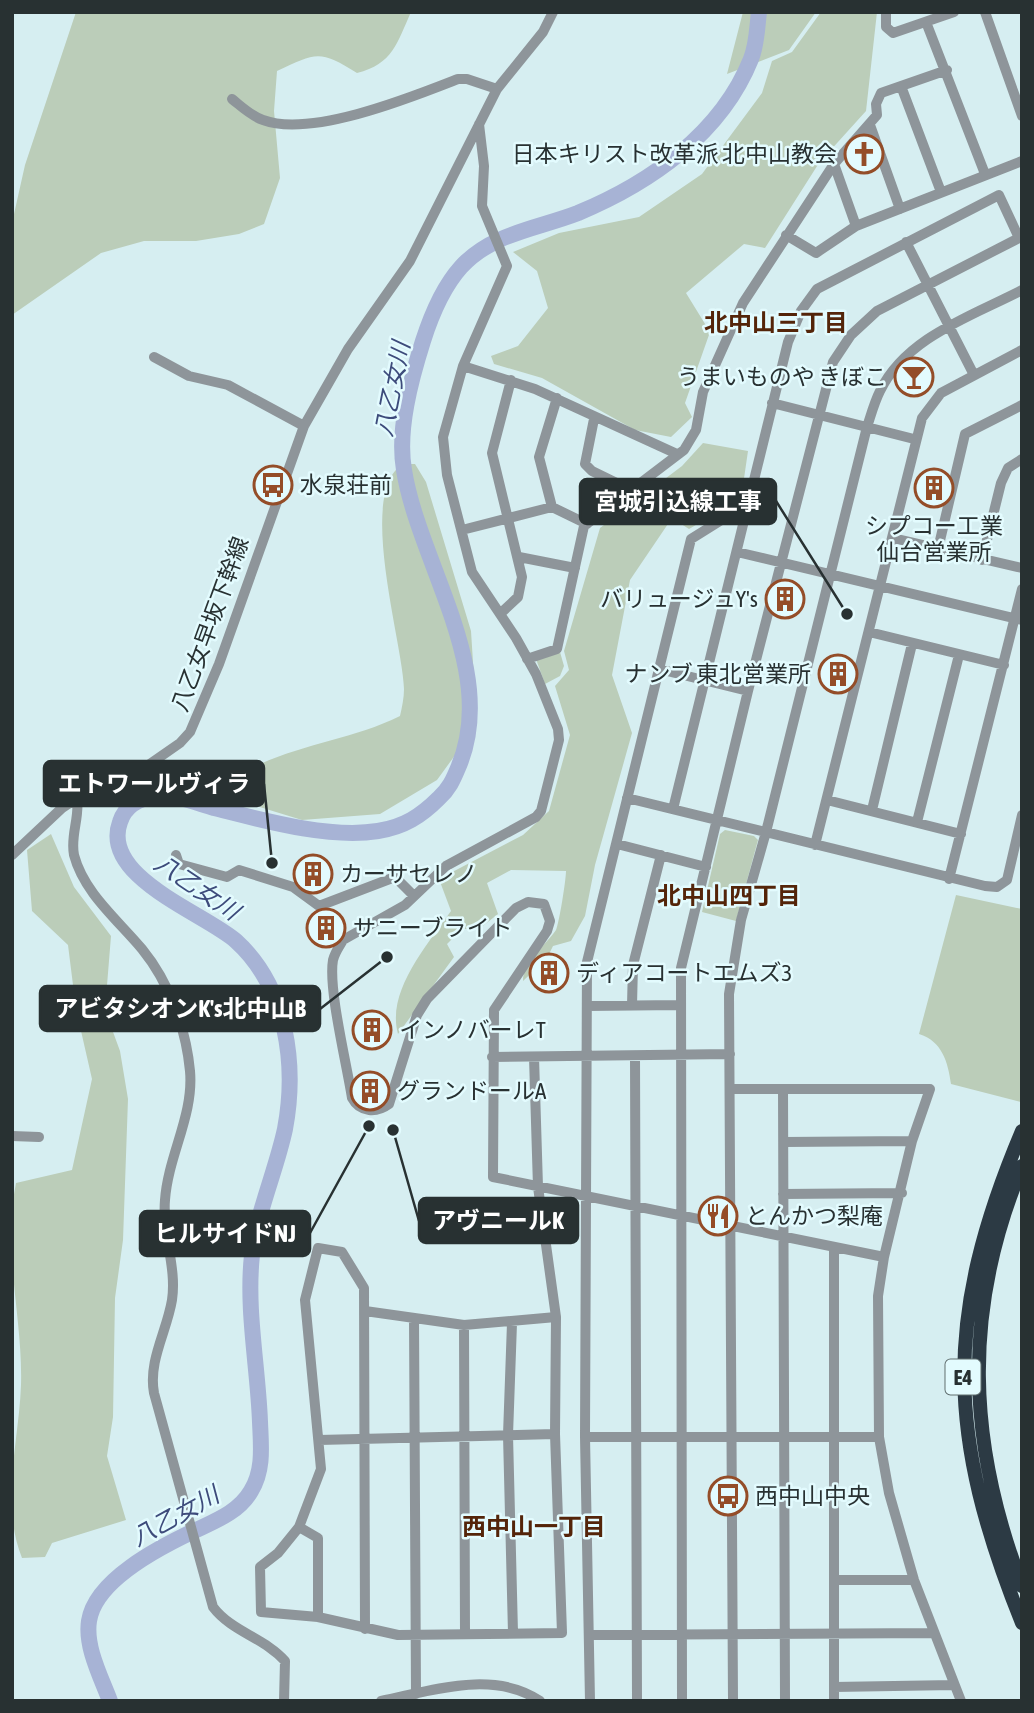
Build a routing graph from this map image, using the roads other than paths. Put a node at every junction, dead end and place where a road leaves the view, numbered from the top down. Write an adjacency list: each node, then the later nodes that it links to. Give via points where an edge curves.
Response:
1 (553, 12): 8 (street, 八乙女早坂下幹線, via 543,32)
2 (886, 12): 5 (street, via 886,27 893,33)
3 (985, 12): 10 (street)
4 (947, 13): 5 (street)
5 (926, 22): 6 (street)
6 (947, 70): 7 (street); 15 (street)
7 (901, 86): 12 (street, via 881,93); 16 (street)
8 (497, 89): 9 (street, via 458,79 358,115 284,124 264,121); 11 (street, 八乙女早坂下幹線)
9 (232, 99)
10 (1022, 116)
11 (479, 124): 26 (street, via 485,166 482,206 507,266); 34 (street, 八乙女早坂下幹線, via 410,261 356,337)
12 (870, 125): 14 (street); 17 (street)
13 (1022, 161): 15 (street)
14 (834, 164): 18 (street); 19 (street)
15 (985, 174): 16 (street)
16 (942, 192): 17 (street)
17 (900, 209): 18 (street)
18 (856, 226): 19 (street, via 816,253)
19 (786, 235): 37 (street, via 743,303 703,392 696,430)
20 (906, 242): 21 (street); 21 (street, via 999,195 1018,238); 30 (street, via 817,289 788,342)
21 (927, 285): 23 (street); 32 (street, via 877,310 851,335 833,362)
22 (1022, 290): 23 (street)
23 (948, 328): 27 (street); 35 (street, via 925,341 893,371)
24 (1022, 350): 27 (street)
25 (154, 357): 34 (street, via 189,376 228,385)
26 (463, 366): 28 (street); 44 (street, via 443,437 447,475)
27 (974, 375): 36 (street, via 931,402)
28 (511, 380): 29 (street); 42 (street, via 492,453)
29 (556, 398): 33 (street); 41 (street, via 539,457)
30 (772, 403): 32 (street); 40 (street)
31 (1022, 405): 46 (street, via 965,434)
32 (819, 415): 35 (street); 50 (street)
33 (594, 419): 37 (street); 39 (street, via 584,464)
34 (304, 426): 66 (street, 八乙女早坂下幹線, via 190,732 124,782)
35 (867, 427): 36 (street); 53 (street)
36 (914, 439): 45 (street)
37 (677, 454): 39 (street)
38 (1022, 459): 49 (street, via 1008,468 1001,482)
39 (633, 491): 43 (street)
40 (747, 504): 47 (street); 63 (street, via 691,539)
41 (552, 507): 42 (street); 43 (street)
42 (508, 518): 44 (street); 48 (street)
43 (587, 524): 51 (street)
44 (462, 530): 56 (street, via 472,572)
45 (893, 538): 46 (street); 54 (street)
46 (938, 549): 49 (street)
47 (737, 552): 50 (street); 64 (street)
48 (519, 557): 51 (street); 56 (street, via 518,597)
49 (982, 561): 52 (street)
50 (781, 563): 53 (street); 65 (street)
51 (575, 568): 61 (street, via 556,649)
52 (1022, 568)
53 (832, 575): 54 (street); 74 (street)
54 (880, 588): 57 (street); 58 (street)
55 (1022, 589): 57 (street)
56 (501, 613): 61 (street)
57 (1018, 619): 62 (street)
58 (869, 632): 59 (street); 68 (street)
59 (912, 644): 60 (street); 70 (street)
60 (959, 655): 62 (street); 73 (street)
61 (527, 659): 83 (street, via 558,729 541,811 530,822 446,866)
62 (1004, 665): 75 (street)
63 (659, 669): 64 (street); 67 (street)
64 (704, 680): 65 (street); 69 (street)
65 (748, 691): 72 (street)
66 (77, 798): 78 (street, 八乙女早坂下幹線); 150 (street, via 73,844 81,872 163,978 189,1062 188,1104 165,1198 173,1296 152,1381 210,1597 219,1615 285,1661)
67 (628, 798): 69 (street); 76 (street)
68 (827, 800): 70 (street); 77 (street)
69 (673, 809): 72 (street)
70 (872, 810): 73 (street)
71 (1022, 815): 82 (street, via 1007,880 997,887)
72 (718, 820): 74 (street); 81 (street)
73 (917, 822): 75 (street)
74 (766, 832): 77 (street); 87 (street, via 732,964)
75 (961, 834): 82 (street)
76 (617, 844): 80 (street); 86 (street, via 587,962)
77 (815, 845): 82 (street)
78 (12, 855)
79 (176, 855): 83 (street, via 179,864 227,877 239,870 293,887 319,906 395,877)
80 (661, 855): 81 (street); 84 (street, via 633,965)
81 (706, 867): 85 (street, via 681,968)
82 (949, 879)
83 (414, 895): 91 (street, via 394,912 343,940 333,958 352,1098 363,1109 376,1111 389,1104 417,1015 427,999 516,908 528,902 544,904 550,921 547,931 494,1010)
84 (632, 1005): 85 (street); 86 (street)
85 (679, 1005): 88 (street)
86 (587, 1006): 89 (street)
87 (730, 1054): 88 (street); 93 (street)
88 (680, 1055): 90 (street); 106 (street)
89 (588, 1056): 90 (street); 92 (street); 104 (street)
90 (635, 1056): 105 (street)
91 (492, 1057): 92 (street); 101 (street, via 493,1177)
92 (534, 1057): 101 (street)
93 (730, 1089): 94 (street); 107 (street)
94 (783, 1089): 98 (street, via 930,1089); 99 (street)
95 (1022, 1131): 134 (highway, E4, via 978,1252 963,1377 966,1432 979,1502)
96 (12, 1136): 97 (street)
97 (39, 1137)
98 (912, 1141): 99 (street); 102 (street)
99 (784, 1142): 103 (street)
100 (1022, 1166): 132 (highway, E4, via 990,1266 980,1316 977,1376 986,1470)
101 (538, 1187): 104 (street); 112 (street)
102 (902, 1193): 103 (street); 110 (street)
103 (783, 1194): 108 (street)
104 (588, 1196): 105 (street); 119 (street)
105 (635, 1206): 106 (street); 120 (street)
106 (682, 1216): 107 (street); 121 (street)
107 (730, 1224): 108 (street); 122 (street)
108 (783, 1235): 109 (street); 123 (street)
109 (834, 1248): 110 (street); 124 (street)
110 (884, 1257): 125 (street, via 878,1296)
111 (365, 1311): 113 (street); 126 (street); 128 (street, via 365,1288 342,1252 318,1248 305,1300)
112 (556, 1317): 114 (street); 116 (street)
113 (414, 1318): 115 (street); 127 (street)
114 (512, 1322): 115 (street); 117 (street)
115 (464, 1325): 118 (street)
116 (555, 1434): 117 (street); 137 (street, via 562,1633)
117 (508, 1435): 118 (street); 137 (street)
118 (462, 1437): 127 (street); 136 (street)
119 (585, 1437): 120 (street); 143 (street)
120 (636, 1437): 121 (street); 139 (street)
121 (682, 1437): 122 (street); 144 (street)
122 (732, 1437): 123 (street); 145 (street)
123 (783, 1437): 124 (street); 140 (street)
124 (833, 1437): 125 (street); 130 (street)
125 (879, 1437): 131 (street)
126 (365, 1438): 127 (street); 128 (street); 135 (street)
127 (413, 1438): 142 (street)
128 (319, 1440): 129 (street, via 321,1469)
129 (299, 1527): 133 (street, via 318,1538); 133 (street, via 260,1567 261,1612)
130 (834, 1580): 131 (street); 141 (street)
131 (914, 1580): 138 (street)
132 (1022, 1586)
133 (318, 1617): 135 (street)
134 (1022, 1623)
135 (365, 1629): 142 (street)
136 (465, 1633): 137 (street); 142 (street)
137 (513, 1633)
138 (934, 1633): 141 (street); 146 (street)
139 (636, 1634): 143 (street); 144 (street); 155 (street)
140 (784, 1634): 141 (street); 145 (street); 158 (street)
141 (833, 1634): 148 (street)
142 (414, 1635): 149 (street)
143 (591, 1635): 154 (street)
144 (683, 1635): 145 (street); 156 (street)
145 (733, 1635): 157 (street)
146 (954, 1685): 148 (street); 160 (street)
147 (503, 1687): 149 (street, via 479,1684); 152 (street); 153 (street, via 521,1690)
148 (834, 1687): 159 (street)
149 (416, 1694): 151 (street)
150 (285, 1701)
151 (381, 1701)
152 (508, 1701)
153 (540, 1701)
154 (590, 1701)
155 (637, 1701)
156 (682, 1701)
157 (733, 1701)
158 (785, 1701)
159 (834, 1701)
160 (961, 1701)

